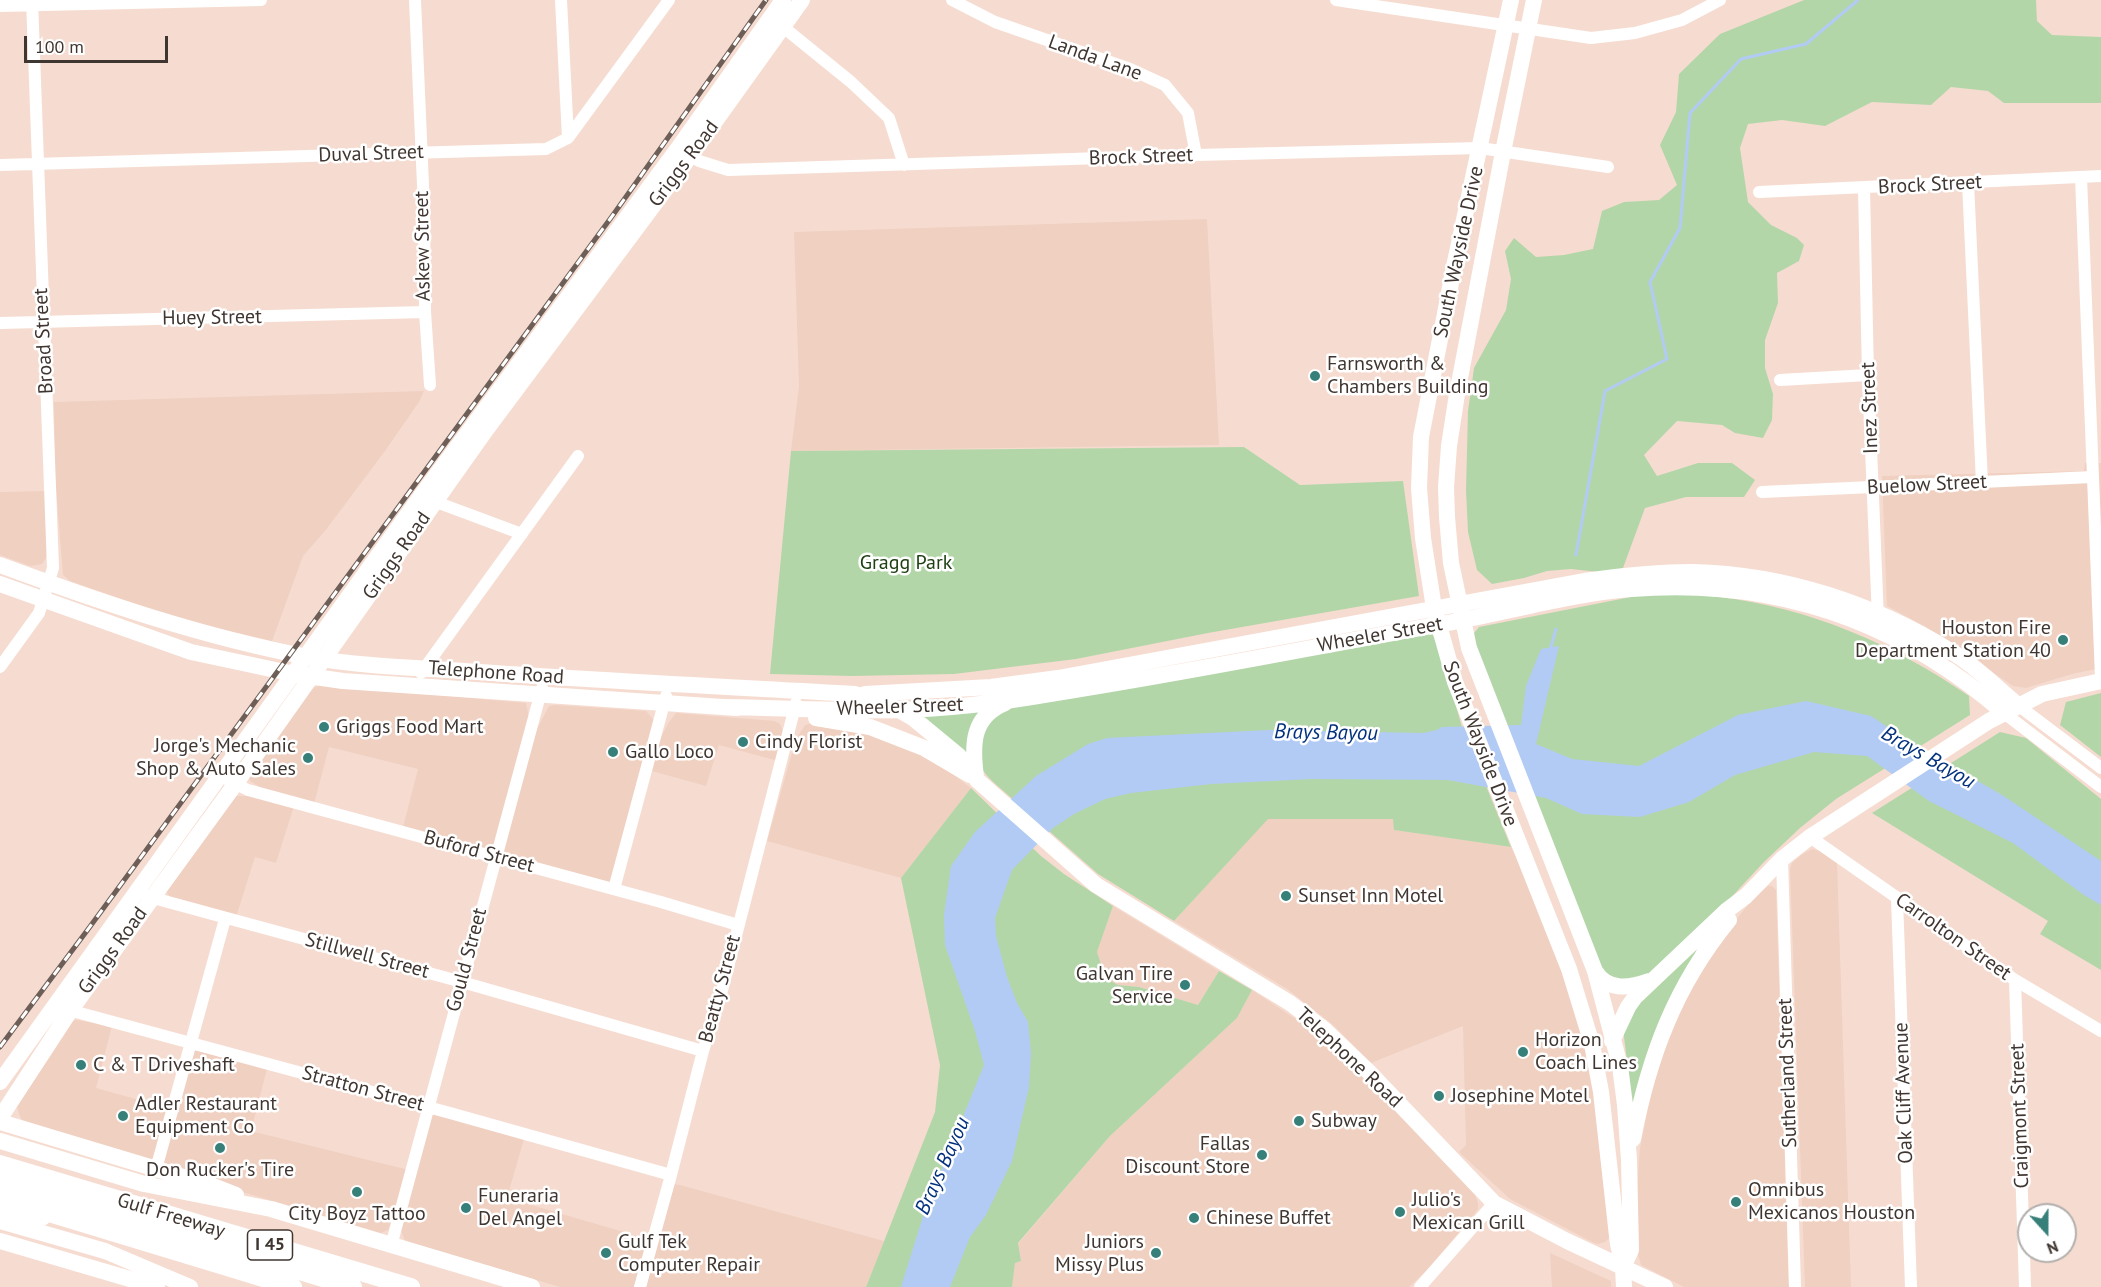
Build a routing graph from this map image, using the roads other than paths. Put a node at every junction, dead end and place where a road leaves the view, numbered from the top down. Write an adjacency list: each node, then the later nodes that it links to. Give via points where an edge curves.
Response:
1 (261, 0): 12 (street)
2 (415, 0): 20 (street, Askew Street)
3 (561, 0): 17 (street)
4 (669, 0): 17 (street)
5 (783, 0): 14 (main road, Griggs Road)
6 (802, 0): 14 (main road, Griggs Road)
7 (952, 0): 22 (street, Landa Lane, via 995,22 1166,85 1188,113)
8 (1336, 0): 15 (street)
9 (1511, 0): 15 (main road, South Wayside Drive)
10 (1534, 0): 16 (main road, South Wayside Drive)
11 (1720, 0): 16 (street, via 1682,20 1635,33 1591,38)
12 (32, 3): 13 (street); 23 (street, Broad Street)
13 (0, 6)
14 (778, 23): 19 (main road, Griggs Road); 25 (street, via 889,118)
15 (1505, 26): 16 (street); 18 (main road, South Wayside Drive)
16 (1527, 29): 21 (main road, South Wayside Drive)
17 (568, 138): 20 (street, Duval Street, via 546,149)
18 (1480, 148): 21 (street, Brock Street); 22 (street, Brock Street); 42 (main road, South Wayside Drive, via 1422,437)
19 (685, 151): 25 (street, Brock Street, via 699,161 728,170); 45 (main road, Griggs Road, via 555,335)
20 (421, 152): 23 (street, Duval Street); 32 (street, Askew Street)
21 (1503, 152): 26 (street, Brock Street); 41 (main road, South Wayside Drive, via 1456,394)
22 (1196, 155): 25 (street, Brock Street)
23 (37, 164): 24 (street, Duval Street); 34 (street, Broad Street)
24 (0, 165)
25 (904, 165)
26 (1608, 167)
27 (2101, 176): 28 (street, Brock Street)
28 (2081, 177): 29 (street, Brock Street); 39 (street)
29 (1968, 183): 30 (street, Brock Street); 40 (street)
30 (1864, 188): 31 (street, Brock Street); 35 (street, Inez Street)
31 (1759, 192)
32 (425, 312): 34 (street, Huey Street); 37 (street, Askew Street)
33 (0, 322): 34 (street, Huey Street)
34 (43, 323): 48 (street, Broad Street, via 53,526)
35 (1868, 375): 36 (street); 43 (street, Inez Street)
36 (1780, 380)
37 (430, 385)
38 (578, 456): 46 (street)
39 (2092, 477): 40 (street, Buelow Street); 64 (street)
40 (1982, 483): 43 (street, Buelow Street)
41 (1446, 487): 42 (main road); 54 (main road, South Wayside Drive, via 1451,563)
42 (1419, 488): 52 (main road, South Wayside Drive)
43 (1873, 488): 44 (street, Buelow Street); 53 (street, Inez Street)
44 (1762, 492)
45 (428, 499): 46 (street); 57 (main road, Griggs Road); 58 (main road, Griggs Road)
46 (522, 534): 60 (street)
47 (0, 565): 48 (main road, Telephone Road)
48 (49, 583): 51 (street, Broad Street); 57 (main road, Telephone Road, via 201,633)
49 (0, 584): 51 (main road, Telephone Road)
50 (1764, 587): 53 (main road, Wheeler Street, via 1818,592); 54 (main road, Wheeler Street, via 1694,572 1629,582 1580,597); 56 (main road, Wheeler Street)
51 (43, 600): 59 (street, Broad Street, via 39,613); 61 (main road, Telephone Road, via 191,652)
52 (1434, 608): 54 (main road, Wheeler Street); 55 (main road, South Wayside Drive); 68 (main road, Wheeler Street, via 1058,678 991,687)
53 (1878, 612): 56 (street, Inez Street); 72 (main road, Wheeler Street, via 1953,652)
54 (1460, 613): 55 (main road, Wheeler Street); 89 (main road, South Wayside Drive, via 1480,680)
55 (1438, 625): 70 (main road, Wheeler Street); 99 (main road, South Wayside Drive, via 1455,682 1572,978 1592,1044)
56 (1879, 629): 72 (main road, Wheeler Street)
57 (307, 657): 58 (main road, Telephone Road); 61 (main road, Griggs Road)
58 (324, 659): 60 (main road, Telephone Road); 62 (main road, Griggs Road)
59 (0, 667)
60 (425, 668): 63 (main road, Telephone Road); 66 (street)
61 (294, 674): 62 (main road, Telephone Road); 77 (main road, Griggs Road)
62 (311, 677): 66 (main road, Telephone Road); 77 (main road, Griggs Road)
63 (547, 677): 65 (main road, Telephone Road); 69 (street, Gould Street)
64 (2101, 680): 72 (main road, via 2042,694)
65 (668, 683): 67 (main road, Telephone Road); 71 (street)
66 (412, 686): 69 (main road, Telephone Road)
67 (799, 691): 68 (main road, Telephone Road); 74 (street, Beatty Street)
68 (855, 694): 73 (main road, Telephone Road)
69 (538, 695): 71 (main road, Telephone Road); 80 (street, Gould Street)
70 (1014, 700): 73 (main road, Wheeler Street); 76 (main road, via 993,708 982,721 974,740)
71 (664, 705): 74 (main road, Telephone Road); 82 (street)
72 (2012, 709): 75 (street); 78 (street); 79 (main road)
73 (899, 710): 74 (main road, Wheeler Street); 76 (main road, Telephone Road, via 959,756)
74 (794, 712): 76 (main road, Telephone Road, via 870,727 924,748); 88 (street, Beatty Street)
75 (2101, 768)
76 (976, 779): 109 (main road, Telephone Road, via 1096,885 1290,1003 1324,1029)
77 (228, 780): 80 (street, Buford Street, via 248,790); 83 (main road, Griggs Road); 85 (main road, Griggs Road)
78 (2101, 787)
79 (1810, 837): 81 (main road); 86 (street, Carrolton Street)
80 (495, 856): 82 (street, Buford Street); 92 (street, Gould Street)
81 (1782, 859): 84 (main road); 128 (street, Sutherland Street)
82 (614, 889): 88 (street, Buford Street)
83 (135, 893): 85 (street, Stillwell Street); 93 (main road, Griggs Road)
84 (1746, 896): 90 (main road); 103 (main road, via 1709,944 1661,1033)
85 (152, 898): 87 (street, Stillwell Street); 93 (main road, Griggs Road)
86 (1897, 899): 91 (street, Carrolton Street); 129 (street, Oak Cliff Avenue)
87 (225, 918): 92 (street, Stillwell Street); 96 (street)
88 (738, 925): 97 (street, Beatty Street)
89 (1595, 971): 90 (main road, via 1610,985 1624,987); 95 (main road, South Wayside Drive)
90 (1653, 979): 95 (main road, via 1628,1007)
91 (2015, 980): 94 (street, Carrolton Street); 130 (street, Craigmont Street)
92 (462, 982): 97 (street, Stillwell Street); 100 (street, Gould Street)
93 (62, 1008): 96 (street, Stratton Street); 98 (main road, Griggs Road); 101 (main road, Griggs Road)
94 (2101, 1031)
95 (1613, 1039): 99 (main road); 103 (main road, South Wayside Drive, via 1620,1066)
96 (190, 1043): 100 (street, Stratton Street); 105 (street)
97 (703, 1051): 106 (street, Beatty Street)
98 (0, 1082)
99 (1601, 1092): 117 (main road, South Wayside Drive)
100 (428, 1107): 106 (street, Stratton Street); 116 (street, Gould Street)
101 (0, 1120): 105 (main road)
102 (0, 1141): 110 (main road, via 144,1184)
103 (1629, 1160): 117 (main road, South Wayside Drive, via 1631,1250)
104 (0, 1164): 114 (highway, Gulf Freeway / I 45)
105 (156, 1169): 110 (main road)
106 (671, 1175): 124 (street, Beatty Street)
107 (0, 1181): 114 (highway, Gulf Freeway)
108 (0, 1198): 112 (highway, Gulf Freeway / I 45)
109 (1494, 1203): 117 (main road, Telephone Road); 125 (street)
110 (271, 1209): 116 (main road)
111 (0, 1212): 112 (highway)
112 (65, 1217): 114 (highway, Gulf Freeway / I 45)
113 (0, 1221): 119 (main road, via 105,1251)
114 (155, 1228): 120 (highway, Gulf Freeway / I 45); 121 (highway, Gulf Freeway); 122 (highway, Gulf Freeway / I 45)
115 (0, 1241): 118 (main road)
116 (392, 1246): 123 (main road)
117 (1623, 1267): 126 (main road, South Wayside Drive); 127 (main road, Telephone Road)
118 (157, 1287)
119 (190, 1287)
120 (293, 1287)
121 (353, 1287)
122 (411, 1287)
123 (532, 1287)
124 (640, 1287)
125 (1420, 1287)
126 (1623, 1287)
127 (1665, 1287)
128 (1795, 1287)
129 (1911, 1287)
130 (2025, 1287)

